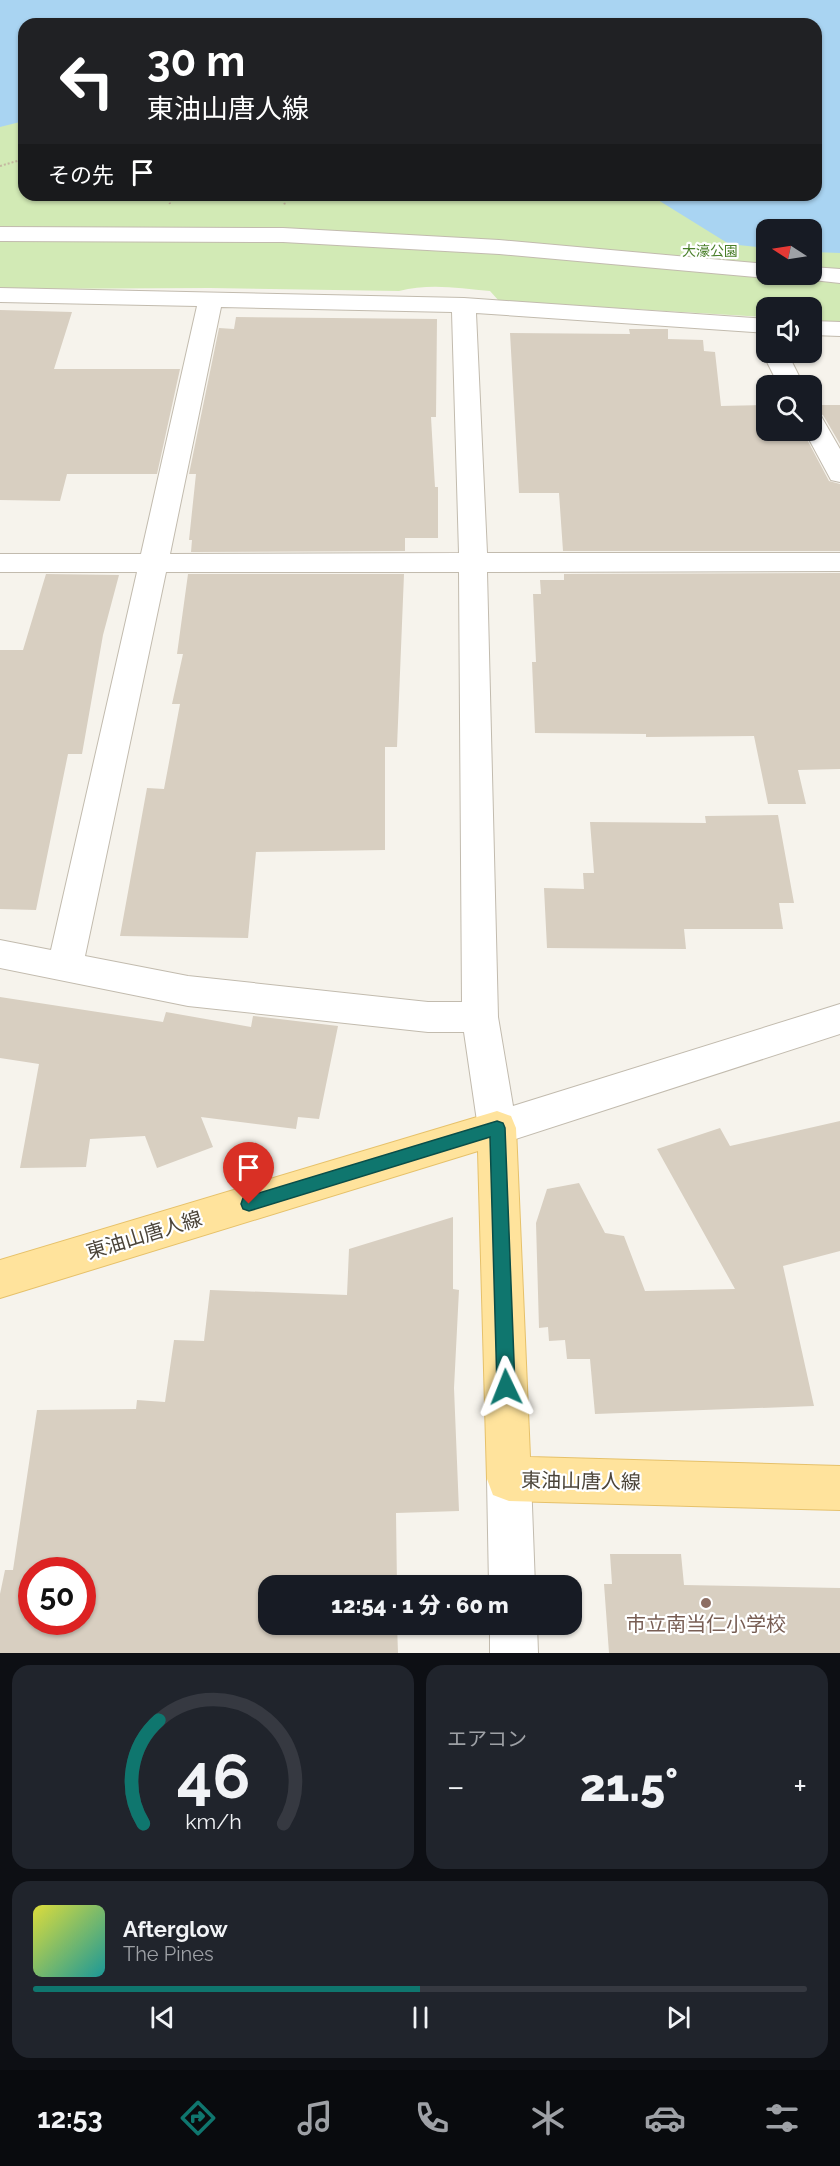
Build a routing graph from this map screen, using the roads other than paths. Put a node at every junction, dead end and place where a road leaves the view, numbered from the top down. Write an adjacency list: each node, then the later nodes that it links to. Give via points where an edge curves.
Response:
1 (0, 234): 2 (street, via 283,235 499,247)
2 (756, 270)
3 (822, 275): 4 (street)
4 (840, 276)
5 (0, 294): 6 (street)
6 (211, 299): 7 (street); 16 (street)
7 (464, 305): 9 (street); 15 (street)
8 (822, 328): 10 (street)
9 (756, 329)
10 (840, 329)
11 (822, 440): 12 (street)
12 (840, 474)
13 (840, 562): 15 (street)
14 (0, 563): 16 (street)
15 (473, 563): 16 (street); 19 (street)
16 (152, 564): 18 (street)
17 (0, 954): 18 (street)
18 (65, 969): 19 (street, via 188,991 428,1017)
19 (480, 1017): 21 (street)
20 (840, 1019): 21 (street)
21 (497, 1128): 22 (main road, 東油山唐人線); 23 (main road, 東油山唐人線)
22 (0, 1279)
23 (509, 1479): 24 (main road, 東油山唐人線); 25 (street)
24 (840, 1488)
25 (512, 1575)
26 (513, 1635): 27 (street)
27 (514, 1653)

